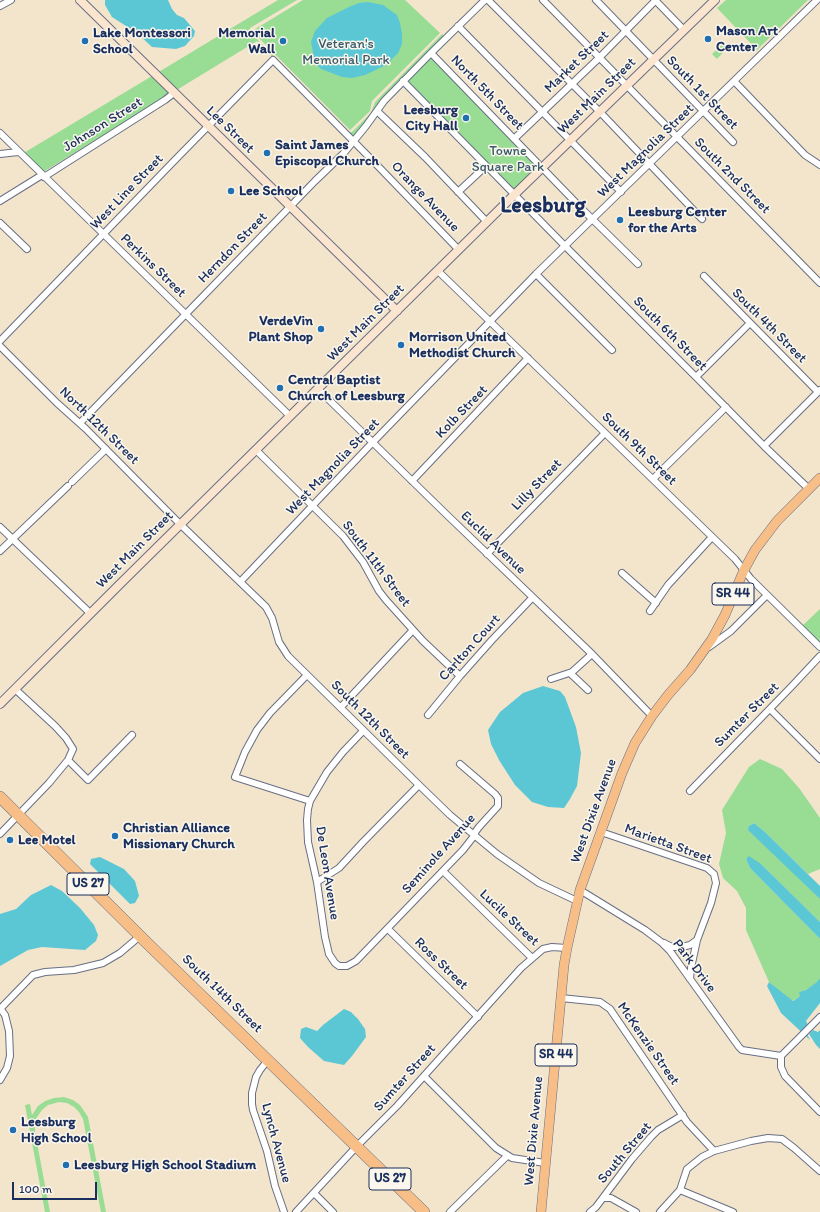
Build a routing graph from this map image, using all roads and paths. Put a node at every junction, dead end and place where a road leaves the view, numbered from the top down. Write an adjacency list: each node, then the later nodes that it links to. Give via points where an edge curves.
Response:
1 (11, 0): 9 (street)
2 (80, 0): 21 (main road, Lee Street)
3 (486, 0): 10 (street, Herndon Street); 19 (street)
4 (543, 0): 14 (street, South 2nd Street)
5 (596, 0): 12 (street, South 1st Street)
6 (655, 0): 11 (street); 12 (street, Market Street)
7 (715, 0): 11 (main road, West Main Street)
8 (817, 0): 18 (street, West Magnolia Street)
9 (2, 3)
10 (458, 26): 13 (street, Herndon Street); 24 (street)
11 (684, 30): 15 (main road, West Main Street)
12 (626, 31): 14 (street, Market Street); 15 (street, South 1st Street)
13 (431, 53): 17 (street, Herndon Street); 29 (street, North 5th Street)
14 (599, 58): 19 (street, Market Street); 20 (street, South 2nd Street)
15 (654, 60): 20 (main road, West Main Street); 23 (street, South 1st Street)
16 (273, 61): 26 (street, West Line Street); 30 (street, Orange Avenue)
17 (403, 81): 22 (street, Herndon Street); 37 (street, South 6th Street)
18 (734, 81): 23 (street, West Magnolia Street); 36 (street, via 805,154)
19 (572, 84): 24 (street, Market Street); 25 (street)
20 (626, 86): 25 (main road, West Main Street); 28 (street, South 2nd Street)
21 (174, 93): 26 (main road, Lee Street); 39 (street, Johnson Street)
22 (377, 111): 30 (street, Herndon Street); 40 (street)
23 (704, 111): 28 (street, West Magnolia Street); 32 (street, South 1st Street)
24 (542, 112): 29 (street, Market Street); 31 (street)
25 (600, 112): 31 (main road, West Main Street); 35 (street)
26 (208, 127): 44 (main road, Lee Street); 49 (street, West Line Street)
27 (0, 133): 33 (street, Perkins Street)
28 (677, 137): 35 (street, West Magnolia Street); 57 (street, South 2nd Street)
29 (514, 139): 38 (street, North 5th Street)
30 (354, 141): 44 (street, Herndon Street); 52 (street, Orange Avenue)
31 (570, 141): 38 (main road, West Main Street); 41 (street)
32 (733, 142)
33 (18, 152): 34 (street); 39 (street, Perkins Street)
34 (0, 154)
35 (649, 164): 41 (street, West Magnolia Street); 46 (street)
36 (820, 165)
37 (486, 166): 40 (street); 42 (street, South 6th Street)
38 (543, 167): 42 (main road, West Main Street); 45 (street, North 5th Street)
39 (43, 176): 43 (street, Johnson Street); 49 (street, Perkins Street)
40 (458, 192): 47 (street)
41 (621, 192): 45 (street, West Magnolia Street)
42 (514, 195): 47 (main road, West Main Street); 50 (street, South 6th Street)
43 (0, 201)
44 (290, 206): 58 (main road, Lee Street); 59 (street, Herndon Street)
45 (592, 219): 50 (street, West Magnolia Street); 53 (street, North 5th Street)
46 (702, 219)
47 (487, 222): 52 (main road, West Main Street)
48 (0, 223): 51 (street)
49 (103, 234): 59 (street, Perkins Street); 62 (street, West Line Street)
50 (565, 246): 55 (street, West Magnolia Street); 66 (street, South 6th Street)
51 (27, 250)
52 (459, 250): 54 (main road, West Main Street)
53 (638, 264)
54 (438, 271): 58 (main road, West Main Street); 60 (street, South 9th Street)
55 (536, 274): 60 (street, West Magnolia Street); 64 (street)
56 (704, 276): 61 (street, South 4th Street)
57 (820, 283)
58 (396, 311): 67 (main road, West Main Street)
59 (186, 314): 70 (street, Perkins Street); 71 (street, Herndon Street)
60 (490, 321): 65 (street, South 9th Street); 73 (street, West Magnolia Street)
61 (750, 323): 66 (street); 68 (street, South 4th Street)
62 (0, 341)
63 (0, 346): 71 (street, North 12th Street)
64 (612, 350)
65 (528, 358): 72 (street, South 9th Street); 79 (street, Kolb Street)
66 (696, 377): 69 (street, South 6th Street)
67 (318, 389): 70 (main road, West Main Street); 73 (street, Euclid Avenue)
68 (819, 391): 74 (street)
69 (726, 407): 74 (street, South 6th Street); 78 (street)
70 (290, 416): 76 (main road, West Main Street)
71 (80, 423): 75 (street, North 12th Street)
72 (605, 433): 78 (street, South 9th Street); 87 (street, Lilly Street)
73 (373, 442): 79 (street, Euclid Avenue); 81 (street, West Magnolia Street)
74 (764, 446): 80 (street, South 6th Street)
75 (106, 450): 82 (street, North 12th Street); 85 (street)
76 (256, 450): 81 (street, South 11th Street); 82 (main road, West Main Street)
77 (820, 478): 80 (main road, West Dixie Avenue / SR 44)
78 (652, 479): 84 (street, South 9th Street)
79 (412, 481): 87 (street, Euclid Avenue)
80 (809, 489): 88 (main road, West Dixie Avenue / SR 44, via 770,530)
81 (312, 505): 90 (street, West Magnolia Street); 96 (street, South 11th Street, via 343,536 363,562 379,591)
82 (180, 524): 90 (street, South 12th Street); 95 (main road, West Main Street)
83 (0, 527): 85 (street)
84 (712, 537): 88 (street, South 9th Street); 93 (street, via 668,585)
85 (12, 539): 86 (street); 95 (street)
86 (0, 551)
87 (487, 554): 92 (street, Euclid Avenue)
88 (744, 570): 91 (street, South 9th Street); 98 (main road, West Dixie Avenue / SR 44, via 725,615)
89 (622, 573): 93 (street)
90 (240, 582): 102 (street, South 12th Street, via 266,607 282,649)
91 (767, 595): 97 (street, South 9th Street); 98 (street, via 730,631)
92 (532, 598): 99 (street, Euclid Avenue); 103 (street, Carlton Court)
93 (656, 603): 94 (street)
94 (650, 611)
95 (90, 614): 105 (main road, West Main Street)
96 (413, 630): 103 (street, South 11th Street); 108 (street)
97 (820, 648)
98 (705, 650): 111 (main road, West Dixie Avenue / SR 44)
99 (592, 654): 101 (street); 111 (street, Euclid Avenue)
100 (820, 656): 109 (street, Sumter Street)
101 (570, 673): 104 (street); 106 (street)
102 (307, 675): 108 (street, South 12th Street); 120 (street, via 262,724 248,747 235,777)
103 (460, 676): 110 (street, Carlton Court)
104 (551, 679)
105 (15, 689): 107 (main road, West Main Street); 115 (street, via 69,742 73,749)
106 (588, 690)
107 (0, 704)
108 (341, 707): 112 (street, South 12th Street)
109 (770, 709): 114 (street); 118 (street, Sumter Street)
110 (428, 715)
111 (652, 716): 122 (main road, West Dixie Avenue / SR 44, via 628,757)
112 (363, 731): 117 (street, South 12th Street); 120 (street, De Leon Avenue, via 336,760)
113 (132, 735): 115 (street, via 88,780)
114 (820, 759)
115 (68, 760): 121 (street)
116 (460, 764): 124 (street, Seminole Avenue, via 495,794 499,802)
117 (419, 785): 124 (street, South 12th Street); 126 (street, via 345,862)
118 (690, 791)
119 (0, 797): 121 (highway, South 14th Street / US 27)
120 (310, 801): 126 (street, De Leon Avenue, via 307,834)
121 (18, 815): 123 (street); 130 (highway, South 14th Street / US 27)
122 (601, 832): 127 (main road, West Dixie Avenue / SR 44); 131 (street, Marietta Street, via 711,871 716,883)
123 (0, 834)
124 (474, 836): 125 (street, Seminole Avenue); 128 (street, South 12th Street, via 526,875)
125 (443, 871): 129 (street, Seminole Avenue); 134 (street, Lucile Street)
126 (317, 882): 135 (street, De Leon Avenue, via 325,937 332,960 342,966 348,966)
127 (580, 890): 128 (main road, West Dixie Avenue / SR 44); 132 (street, Park Drive)
128 (577, 901): 133 (main road, West Dixie Avenue / SR 44)
129 (388, 928): 135 (street, Seminole Avenue); 139 (street, Ross Street)
130 (140, 936): 138 (street, via 103,963 33,975); 142 (highway, South 14th Street / US 27)
131 (697, 940): 132 (street, via 690,945 676,947); 136 (street, Marietta Street)
132 (660, 942): 136 (street, Park Drive, via 670,951)
133 (567, 948): 134 (street, Lucile Street, via 543,949); 137 (main road, West Dixie Avenue / SR 44)
134 (532, 958): 139 (street, Sumter Street)
135 (357, 960)
136 (690, 979): 141 (street, Park Drive, via 739,1047 745,1051)
137 (561, 998): 146 (street, McKenzie Street, via 600,1002 610,1009); 150 (main road, West Dixie Avenue / SR 44)
138 (0, 1008): 144 (street, via 5,1015 9,1031 10,1056)
139 (478, 1017): 143 (street, Sumter Street)
140 (820, 1017): 141 (street)
141 (781, 1056): 145 (street, via 785,1076)
142 (268, 1060): 147 (highway, South 14th Street / US 27); 155 (street, Lynch Avenue, via 256,1076 252,1104)
143 (424, 1076): 147 (street, Sumter Street); 149 (street)
144 (0, 1080)
145 (820, 1112)
146 (683, 1115): 148 (street, McKenzie Street); 154 (street, South Street, via 651,1137)
147 (357, 1146): 153 (street, Sumter Street); 158 (highway, South 14th Street / US 27)
148 (714, 1151): 151 (street, via 777,1138 786,1142); 152 (street, via 687,1170)
149 (507, 1156): 150 (street); 159 (street)
150 (545, 1163): 160 (main road, West Dixie Avenue / SR 44)
151 (820, 1171)
152 (680, 1190): 163 (street); 164 (street)
153 (314, 1193): 156 (street, Sumter Street); 157 (street)
154 (603, 1198): 161 (street, South Street); 162 (street, via 611,1198)
155 (284, 1212)
156 (296, 1212)
157 (333, 1212)
158 (424, 1212)
159 (450, 1212)
160 (541, 1212)
161 (590, 1212)
162 (636, 1212)
163 (660, 1212)
164 (733, 1212)

